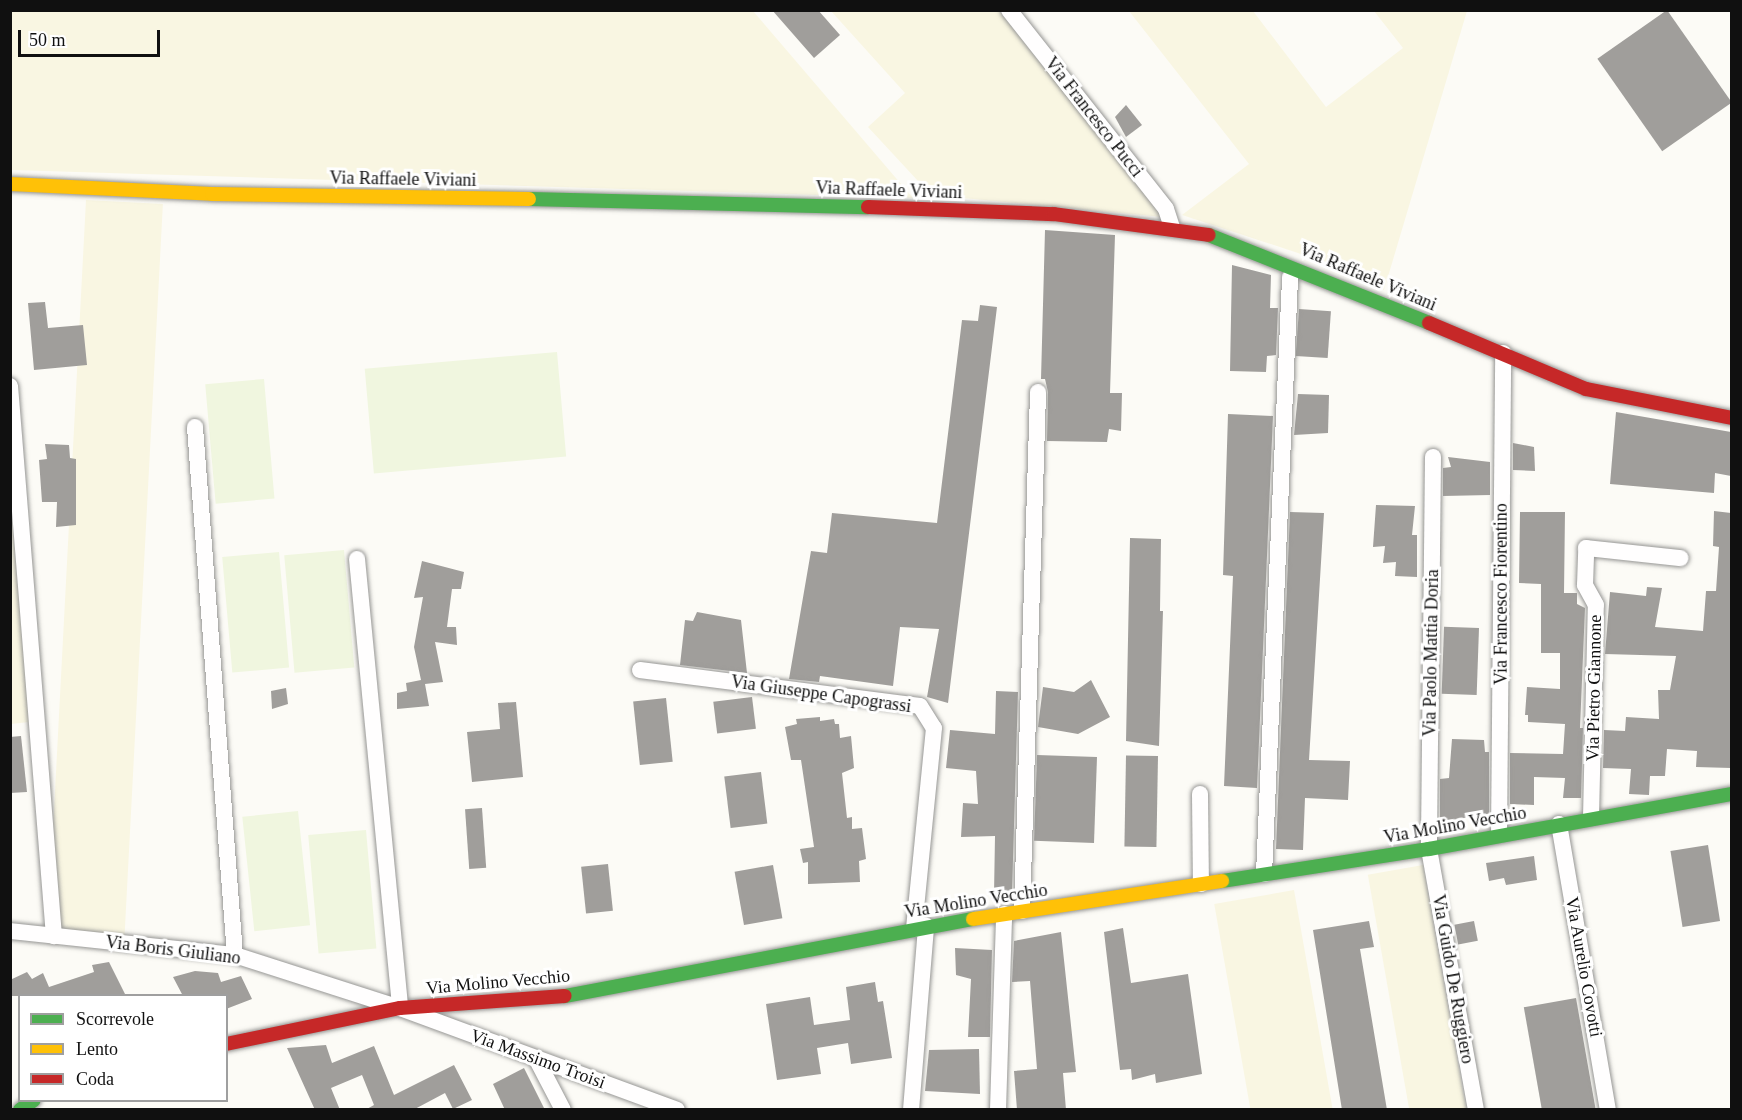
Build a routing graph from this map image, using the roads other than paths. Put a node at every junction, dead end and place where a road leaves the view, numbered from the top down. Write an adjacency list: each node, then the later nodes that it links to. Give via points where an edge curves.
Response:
1 (1009, 10): 3 (street, Via Francesco Pucci, via 1166,209)
2 (10, 184): 3 (street, Via Raffaele Viviani, via 212,194 727,202 1043,214)
3 (1172, 227): 5 (street, Via Raffaele Viviani, via 1202,232 1290,264)
4 (1290, 278): 20 (street)
5 (1503, 352): 8 (street, Via Raffaele Viviani, via 1586,389); 18 (street, Via Francesco Fiorentino)
6 (10, 386): 26 (street)
7 (1038, 392): 22 (street)
8 (1731, 418)
9 (195, 427): 27 (street)
10 (1433, 458): 19 (street, Via Paolo Mattia Doria)
11 (1680, 558): 16 (street, Via Pietro Giannone, via 1586,548 1585,585 1596,605)
12 (357, 559): 28 (street)
13 (640, 670): 24 (street, Via Giuseppe Capograssi, via 920,706 934,728)
14 (1200, 794): 21 (street)
15 (1731, 794): 16 (street, Via Molino Vecchio)
16 (1591, 818): 17 (street, Via Molino Vecchio)
17 (1559, 824): 18 (street, Via Molino Vecchio); 36 (street, Via Aurelio Covotti)
18 (1499, 836): 19 (street, Via Molino Vecchio)
19 (1429, 849): 20 (street, Via Molino Vecchio); 35 (street, Via Guido De Ruggiero)
20 (1264, 874): 21 (street, Via Molino Vecchio)
21 (1201, 884): 22 (street, Via Molino Vecchio)
22 (1022, 911): 23 (street, Via Molino Vecchio)
23 (1004, 914): 24 (street, Via Molino Vecchio); 34 (street)
24 (920, 928): 28 (street, Via Molino Vecchio, via 569,996); 33 (street)
25 (10, 932): 26 (street, Via Boris Giuliano)
26 (54, 936): 27 (street, Via Boris Giuliano)
27 (235, 955): 28 (street, Via Boris Giuliano)
28 (400, 1008): 29 (street, Via Molino Vecchio); 30 (street, Via Massimo Troisi)
29 (228, 1044)
30 (537, 1060): 31 (street); 32 (street, Via Massimo Troisi)
31 (563, 1110)
32 (677, 1110)
33 (911, 1110)
34 (998, 1110)
35 (1476, 1110)
36 (1608, 1110)

